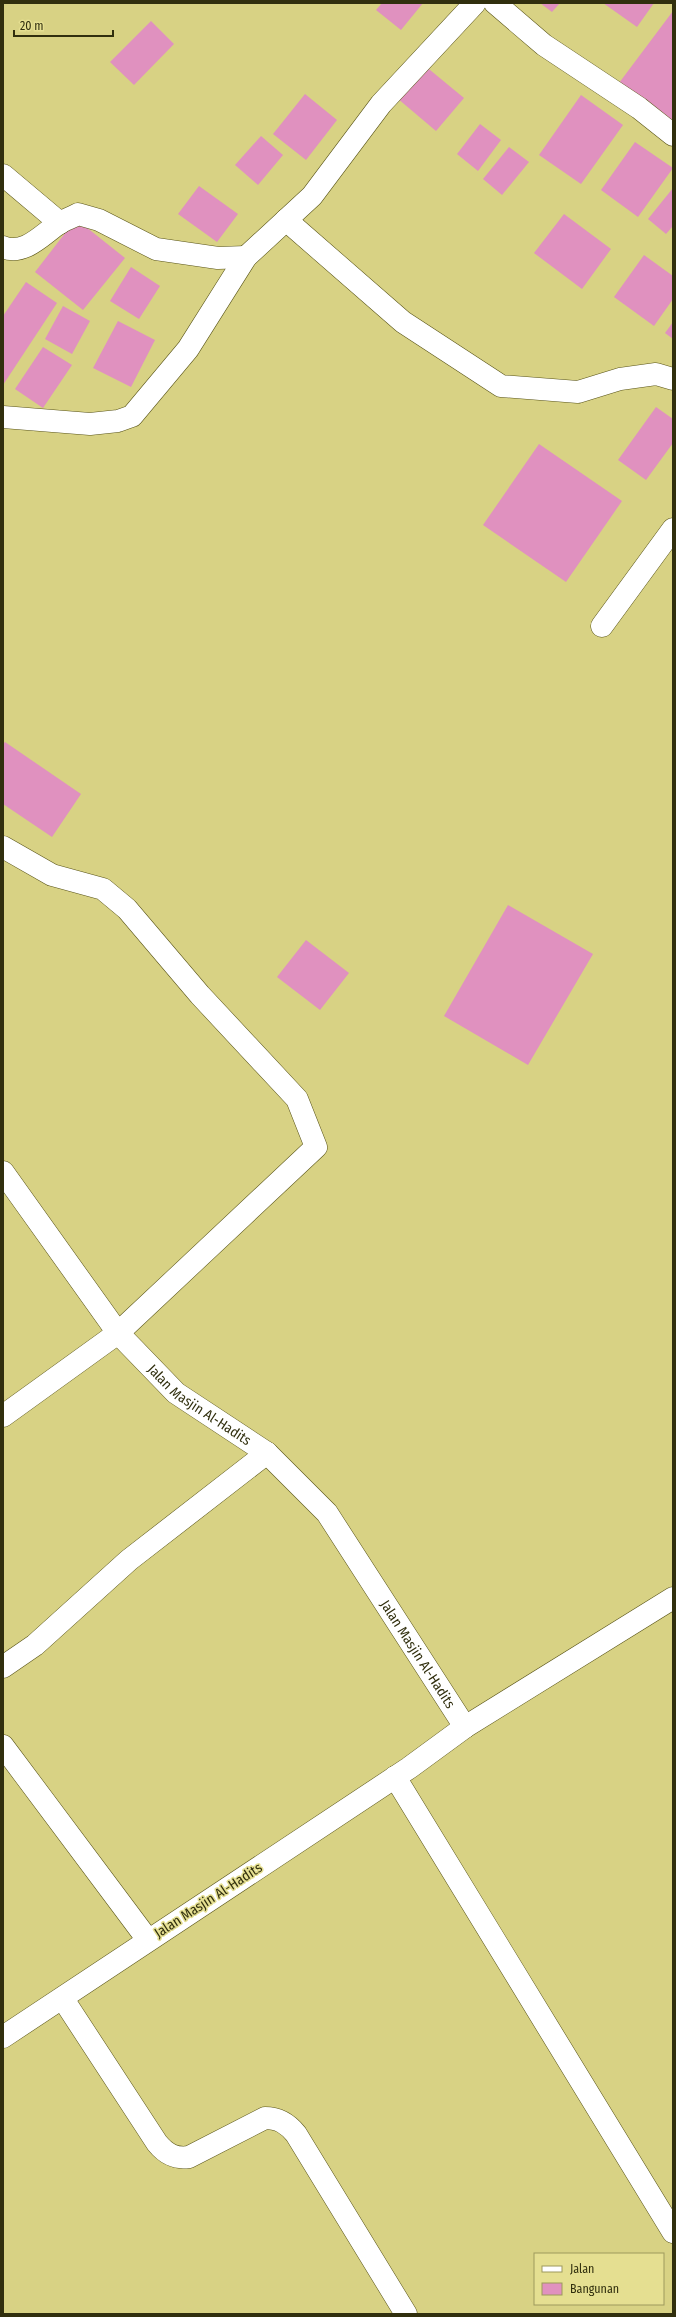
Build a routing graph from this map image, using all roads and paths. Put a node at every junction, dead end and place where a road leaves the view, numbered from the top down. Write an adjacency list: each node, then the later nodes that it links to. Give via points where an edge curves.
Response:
1 (475, 3): 5 (street, via 381,104 312,196)
2 (495, 3): 3 (street, via 544,44 639,108)
3 (673, 135)
4 (3, 175): 6 (street)
5 (286, 220): 8 (street); 9 (street, via 403,322 502,386 578,392 620,379 656,374)
6 (60, 223): 7 (street, via 26,247 11,250); 8 (street, via 78,214 99,220 156,249 218,258)
7 (3, 247)
8 (246, 257): 10 (street, via 188,349 132,416 118,421 90,424)
9 (673, 379)
10 (3, 417)
11 (673, 529): 12 (street)
12 (602, 626)
13 (3, 848): 15 (street, via 52,875 103,889 127,909 200,995 297,1099 316,1147)
14 (3, 1172): 15 (street, Jalan Masjin Al-Hadits)
15 (118, 1333): 16 (street); 17 (street, Jalan Masjin Al-Hadits, via 176,1393)
16 (3, 1416)
17 (267, 1453): 19 (street, via 129,1560 36,1645); 20 (street, Jalan Masjin Al-Hadits, via 327,1513)
18 (673, 1598): 20 (street)
19 (3, 1667)
20 (465, 1727): 22 (street, Jalan Masjin Al-Hadits)
21 (3, 1746): 23 (street)
22 (395, 1777): 23 (street, Jalan Masjin Al-Hadits); 26 (street)
23 (148, 1940): 24 (street, Jalan Masjin Al-Hadits)
24 (63, 1999): 25 (street, Jalan Masjin Al-Hadits); 27 (street, via 157,2143 168,2154 189,2157 265,2118 274,2118 290,2127)
25 (3, 2037)
26 (673, 2232)
27 (406, 2314)

